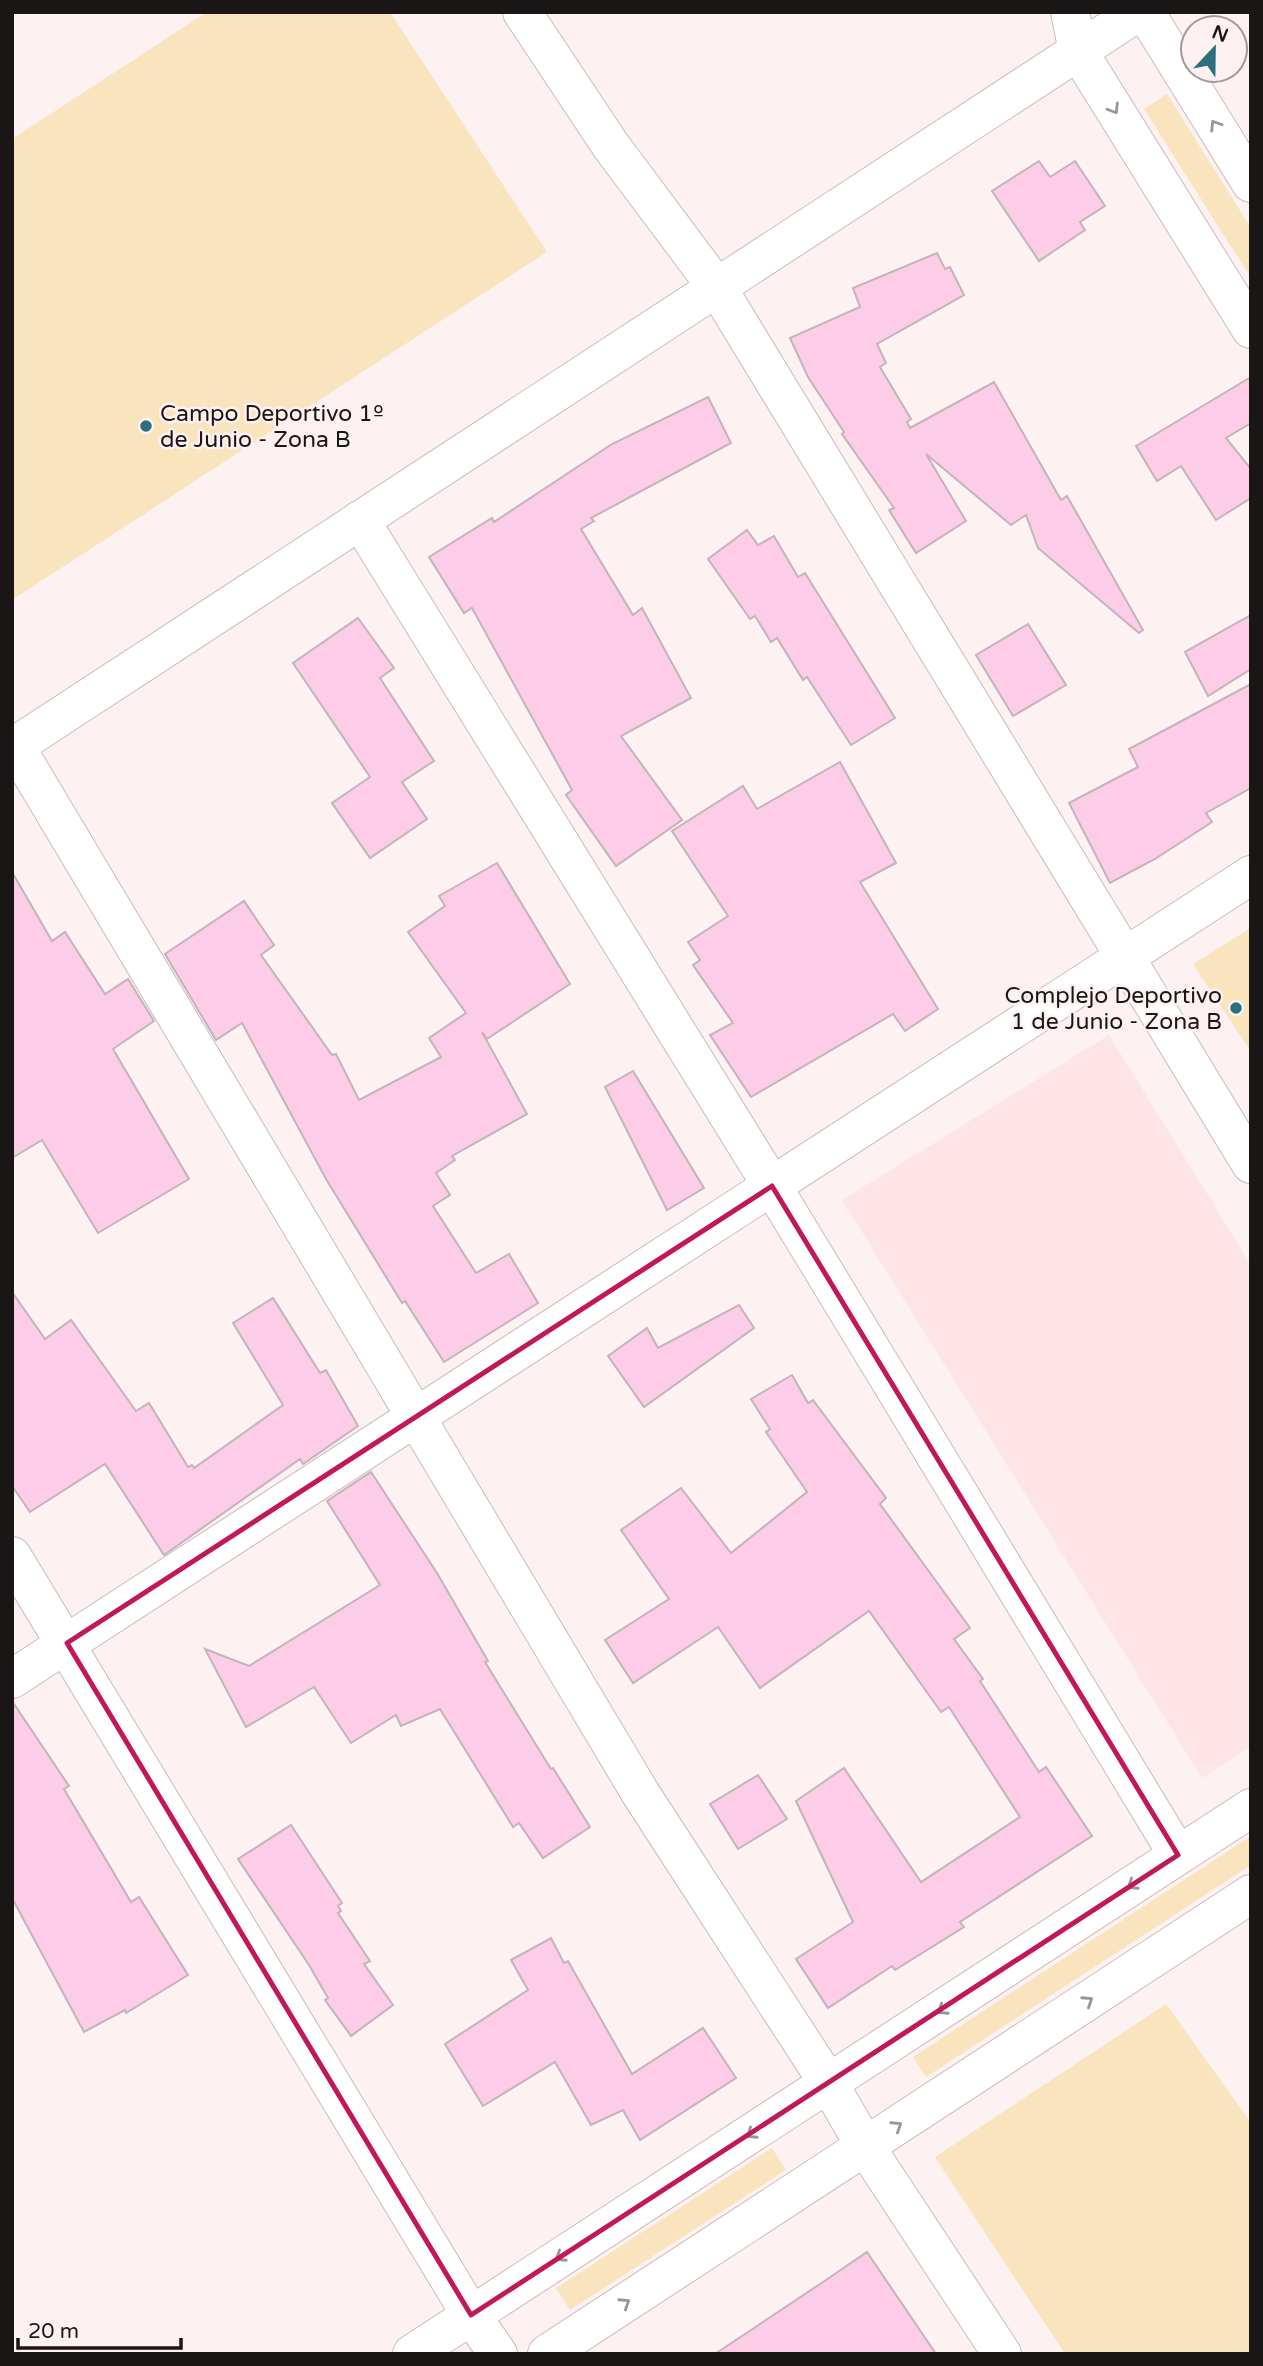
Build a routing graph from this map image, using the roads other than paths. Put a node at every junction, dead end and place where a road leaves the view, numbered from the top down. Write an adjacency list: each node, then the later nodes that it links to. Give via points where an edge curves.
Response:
1 (522, 12): 7 (street, via 611,146)
2 (1070, 12): 5 (street)
3 (1138, 12): 5 (street)
4 (1146, 12): 6 (street, one-way to 4)
5 (1078, 51): 7 (street); 8 (street, one-way to 8)
6 (1251, 183)
7 (718, 289): 9 (street); 12 (street)
8 (1251, 329)
9 (360, 520): 10 (street); 14 (street)
10 (13, 747): 15 (street)
11 (1251, 875): 12 (street)
12 (1123, 956): 13 (street); 14 (street)
13 (1251, 1164)
14 (772, 1186): 15 (street); 20 (street)
15 (417, 1415): 17 (street); 22 (street, via 641,1794)
16 (12, 1556): 17 (street)
17 (67, 1643): 18 (street); 24 (street)
18 (12, 1679)
19 (1251, 1808): 20 (street)
20 (1178, 1855): 22 (street, one-way to 22)
21 (1251, 1894): 23 (street, one-way to 21)
22 (829, 2084): 23 (street); 24 (street, one-way to 24)
23 (865, 2146): 27 (street, one-way to 23); 28 (street)
24 (471, 2315): 25 (street); 26 (street)
25 (412, 2354)
26 (498, 2354)
27 (547, 2354)
28 (1002, 2354)

